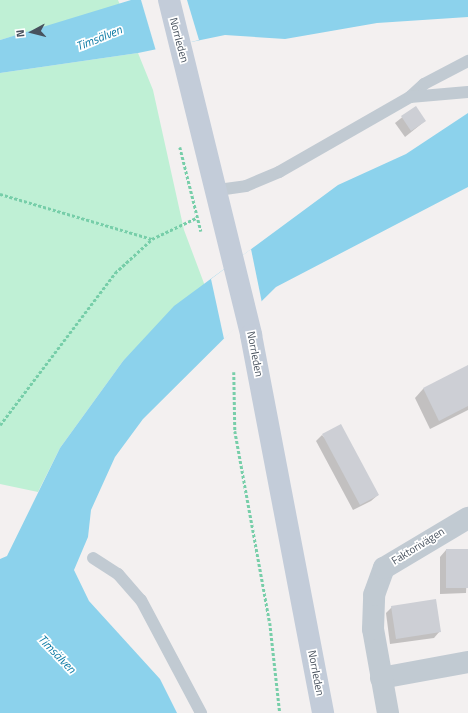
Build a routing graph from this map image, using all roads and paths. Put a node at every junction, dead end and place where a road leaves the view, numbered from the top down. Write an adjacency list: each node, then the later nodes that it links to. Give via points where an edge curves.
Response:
1 (169, 0): 5 (street, Norrleden)
2 (468, 61): 4 (lane, via 424,84)
3 (468, 92): 4 (lane)
4 (410, 97): 5 (lane, via 279,172 246,186)
5 (218, 190): 17 (street, Norrleden, via 251,335)
6 (0, 194): 8 (path)
7 (196, 218): 8 (path)
8 (152, 239): 10 (path, via 115,274)
9 (233, 365): 16 (path, via 235,431 270,623)
10 (0, 425)
11 (468, 518): 14 (street, Faktorivägen, via 384,568 374,595 373,629)
12 (93, 558): 15 (lane, via 118,574 141,600)
13 (468, 662): 14 (street)
14 (381, 678): 18 (street, Faktorivägen)
15 (201, 713)
16 (280, 713)
17 (323, 713)
18 (388, 713)

